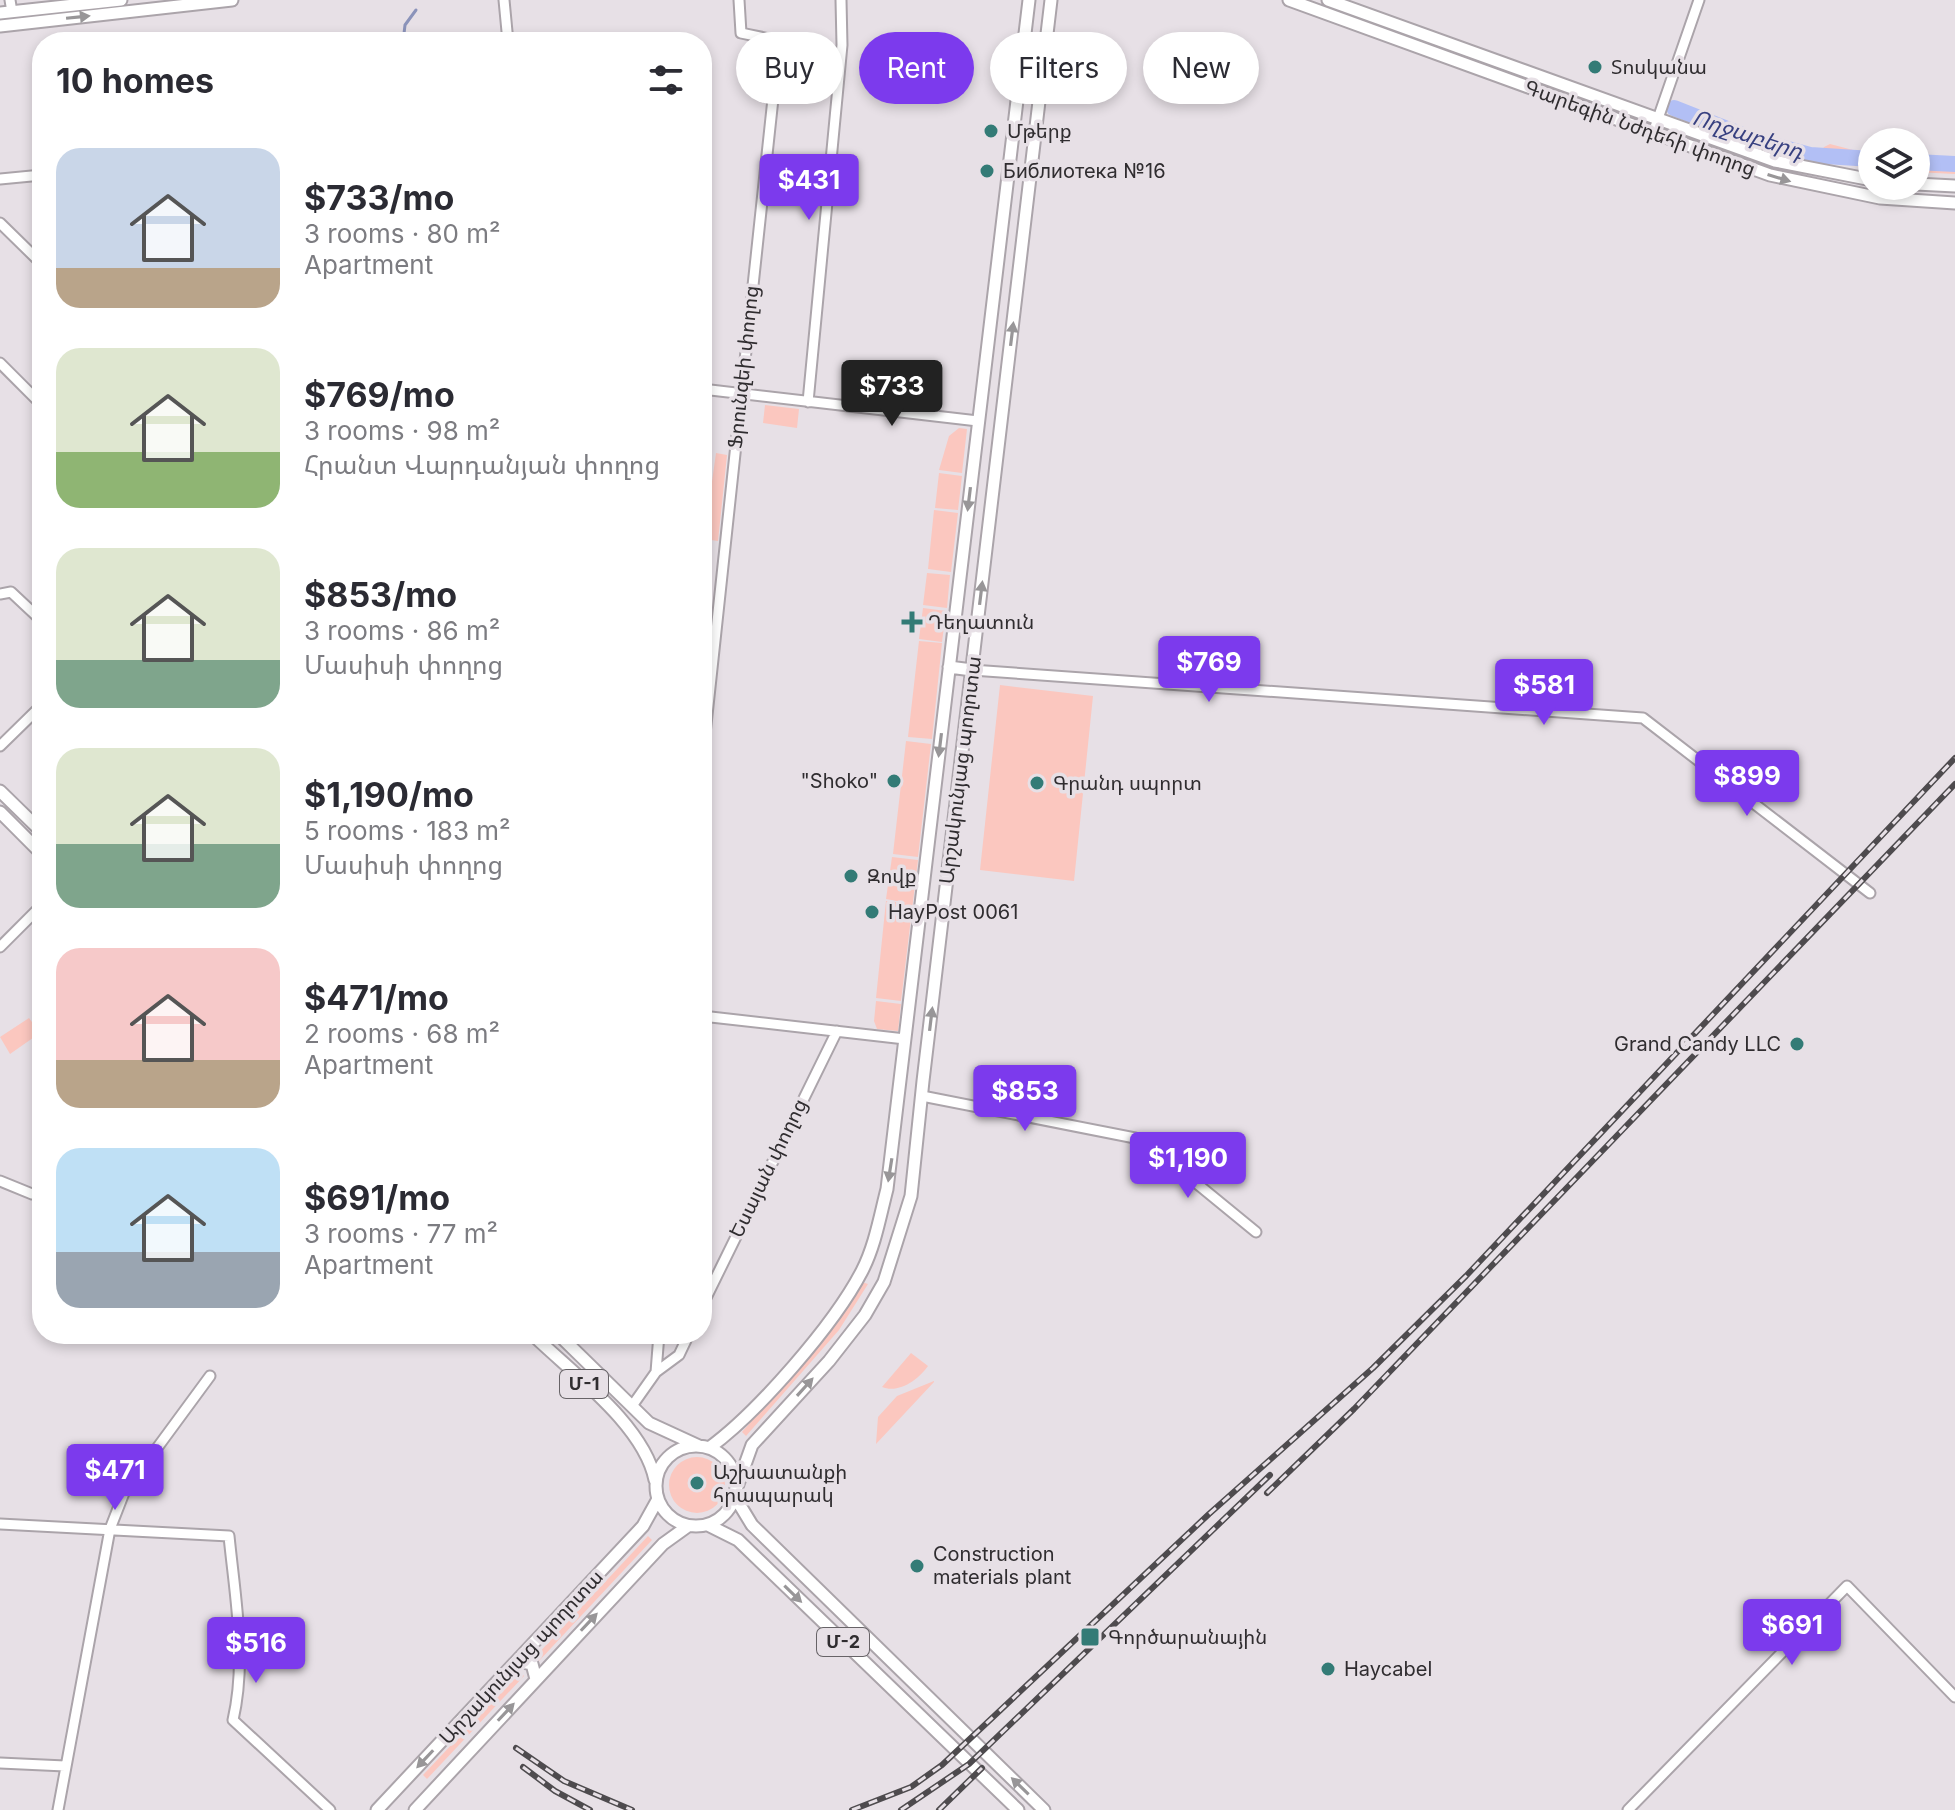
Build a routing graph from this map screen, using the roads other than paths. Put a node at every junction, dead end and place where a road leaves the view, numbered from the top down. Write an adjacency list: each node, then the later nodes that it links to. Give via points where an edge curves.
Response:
1 (121, 0): 11 (main road)
2 (232, 0): 12 (main road, one-way to 2)
3 (504, 0): 13 (street)
4 (739, 0): 30 (street, Ֆրունզեի փողոց, via 741,33 770,39 778,52)
5 (841, 0): 32 (street, via 842,45)
6 (1029, 0): 20 (main road, Արշակունյաց պողոտա)
7 (1051, 0): 22 (main road, Արշակունյաց պողոտա)
8 (1289, 0): 15 (main road, Գարեգին Նժդեհի փողոց)
9 (1328, 0): 14 (main road, Գարեգին Նժդեհի փողոց)
10 (1699, 0): 14 (street)
11 (7, 8)
12 (0, 26)
13 (507, 32)
14 (1656, 120): 15 (street); 17 (main road, Գարեգին Նժդեհի փողոց, via 1775,161)
15 (1653, 133): 23 (main road, Գարեգին Նժդեհի փողոց, one-way to 23, via 1796,183 1880,198)
16 (32, 176): 18 (street)
17 (1858, 177)
18 (0, 179)
19 (1930, 185): 21 (main road)
20 (1007, 186): 22 (main road, via 1018,197); 25 (main road, Արշակունյաց պողոտա)
21 (1955, 186)
22 (1029, 190): 26 (main road, Արշակունյաց պողոտա)
23 (1955, 203)
24 (0, 223): 27 (street)
25 (1002, 223): 26 (main road, via 1014,211); 33 (main road, Արշակունյաց պողոտա)
26 (1025, 223): 38 (main road, Արշակունյաց պողոտա, one-way to 26)
27 (32, 254)
28 (0, 363): 31 (street)
29 (712, 390): 30 (street)
30 (740, 394): 32 (street); 36 (street, Ֆրունզեի փողոց)
31 (32, 395)
32 (808, 402): 33 (street)
33 (978, 421): 37 (main road, Արշակունյաց պողոտա, one-way to 37)
34 (0, 594): 35 (street, via 11,592)
35 (32, 612)
36 (712, 665)
37 (949, 667): 38 (main road); 50 (main road, Արշակունյաց պողոտա, one-way to 50)
38 (972, 670): 45 (street, via 1643,718); 52 (main road, Արշակունյաց պողոտա, one-way to 38)
39 (32, 715): 40 (street)
40 (0, 746)
41 (0, 791): 43 (main road)
42 (0, 812): 44 (main road)
43 (32, 822)
44 (32, 844)
45 (1870, 893)
46 (32, 915): 47 (street)
47 (0, 947)
48 (712, 1017): 49 (street)
49 (837, 1031): 50 (street); 58 (street, Եսայան փողոց)
50 (905, 1039): 51 (main road, Արշակունյաց պողոտա)
51 (899, 1093): 52 (main road); 56 (main road, Արշակունյաց պողոտա, one-way to 56, via 887,1189)
52 (922, 1096): 55 (street, via 1135,1138); 57 (main road, Արշակունյաց պողոտա, via 908,1213)
53 (0, 1181): 54 (street)
54 (32, 1194)
55 (1256, 1232)
56 (863, 1270): 57 (main road, via 879,1271); 66 (main road, Արշակունյաց պողոտա, via 841,1306 744,1419)
57 (884, 1282): 68 (main road, Արշակունյաց պողոտա, one-way to 57, via 747,1452 829,1361)
58 (712, 1286)
59 (542, 1344): 67 (main road, Մ-1, via 636,1435 650,1457)
60 (576, 1344): 65 (main road, Մ-1)
61 (658, 1344): 63 (street)
62 (684, 1344): 63 (street, via 679,1355)
63 (656, 1372): 65 (street)
64 (210, 1376): 73 (street, via 124,1493)
65 (632, 1406): 66 (main road, Մ-1, via 649,1423)
66 (704, 1447): 67 (main road, via 686,1447 665,1461); 68 (main road, via 732,1467)
67 (656, 1484): 69 (main road)
68 (736, 1492): 71 (main road, via 725,1514); 84 (main road, Մ-2, one-way to 68, via 752,1525)
69 (658, 1499): 72 (main road, via 670,1517); 74 (main road, Արշակունյաց պողոտա, via 643,1526)
70 (0, 1524): 73 (street)
71 (708, 1525): 72 (main road); 83 (main road, Մ-2, one-way to 83, via 738,1540)
72 (688, 1526): 75 (main road, Արշակունյաց պողոտա, one-way to 72, via 663,1544)
73 (110, 1529): 78 (street); 80 (street, via 229,1536 240,1646 233,1720)
74 (517, 1661): 75 (main road, via 532,1664); 81 (main road, Արշակունյաց պողոտա, one-way to 81)
75 (536, 1679): 82 (main road, Արշակունյաց պողոտա, one-way to 75)
76 (1955, 1697): 85 (street, via 1847,1586)
77 (0, 1763): 78 (street)
78 (65, 1766): 79 (street)
79 (58, 1810)
80 (330, 1810)
81 (377, 1810)
82 (415, 1810)
83 (1018, 1810)
84 (1044, 1810)
85 (1628, 1810)

